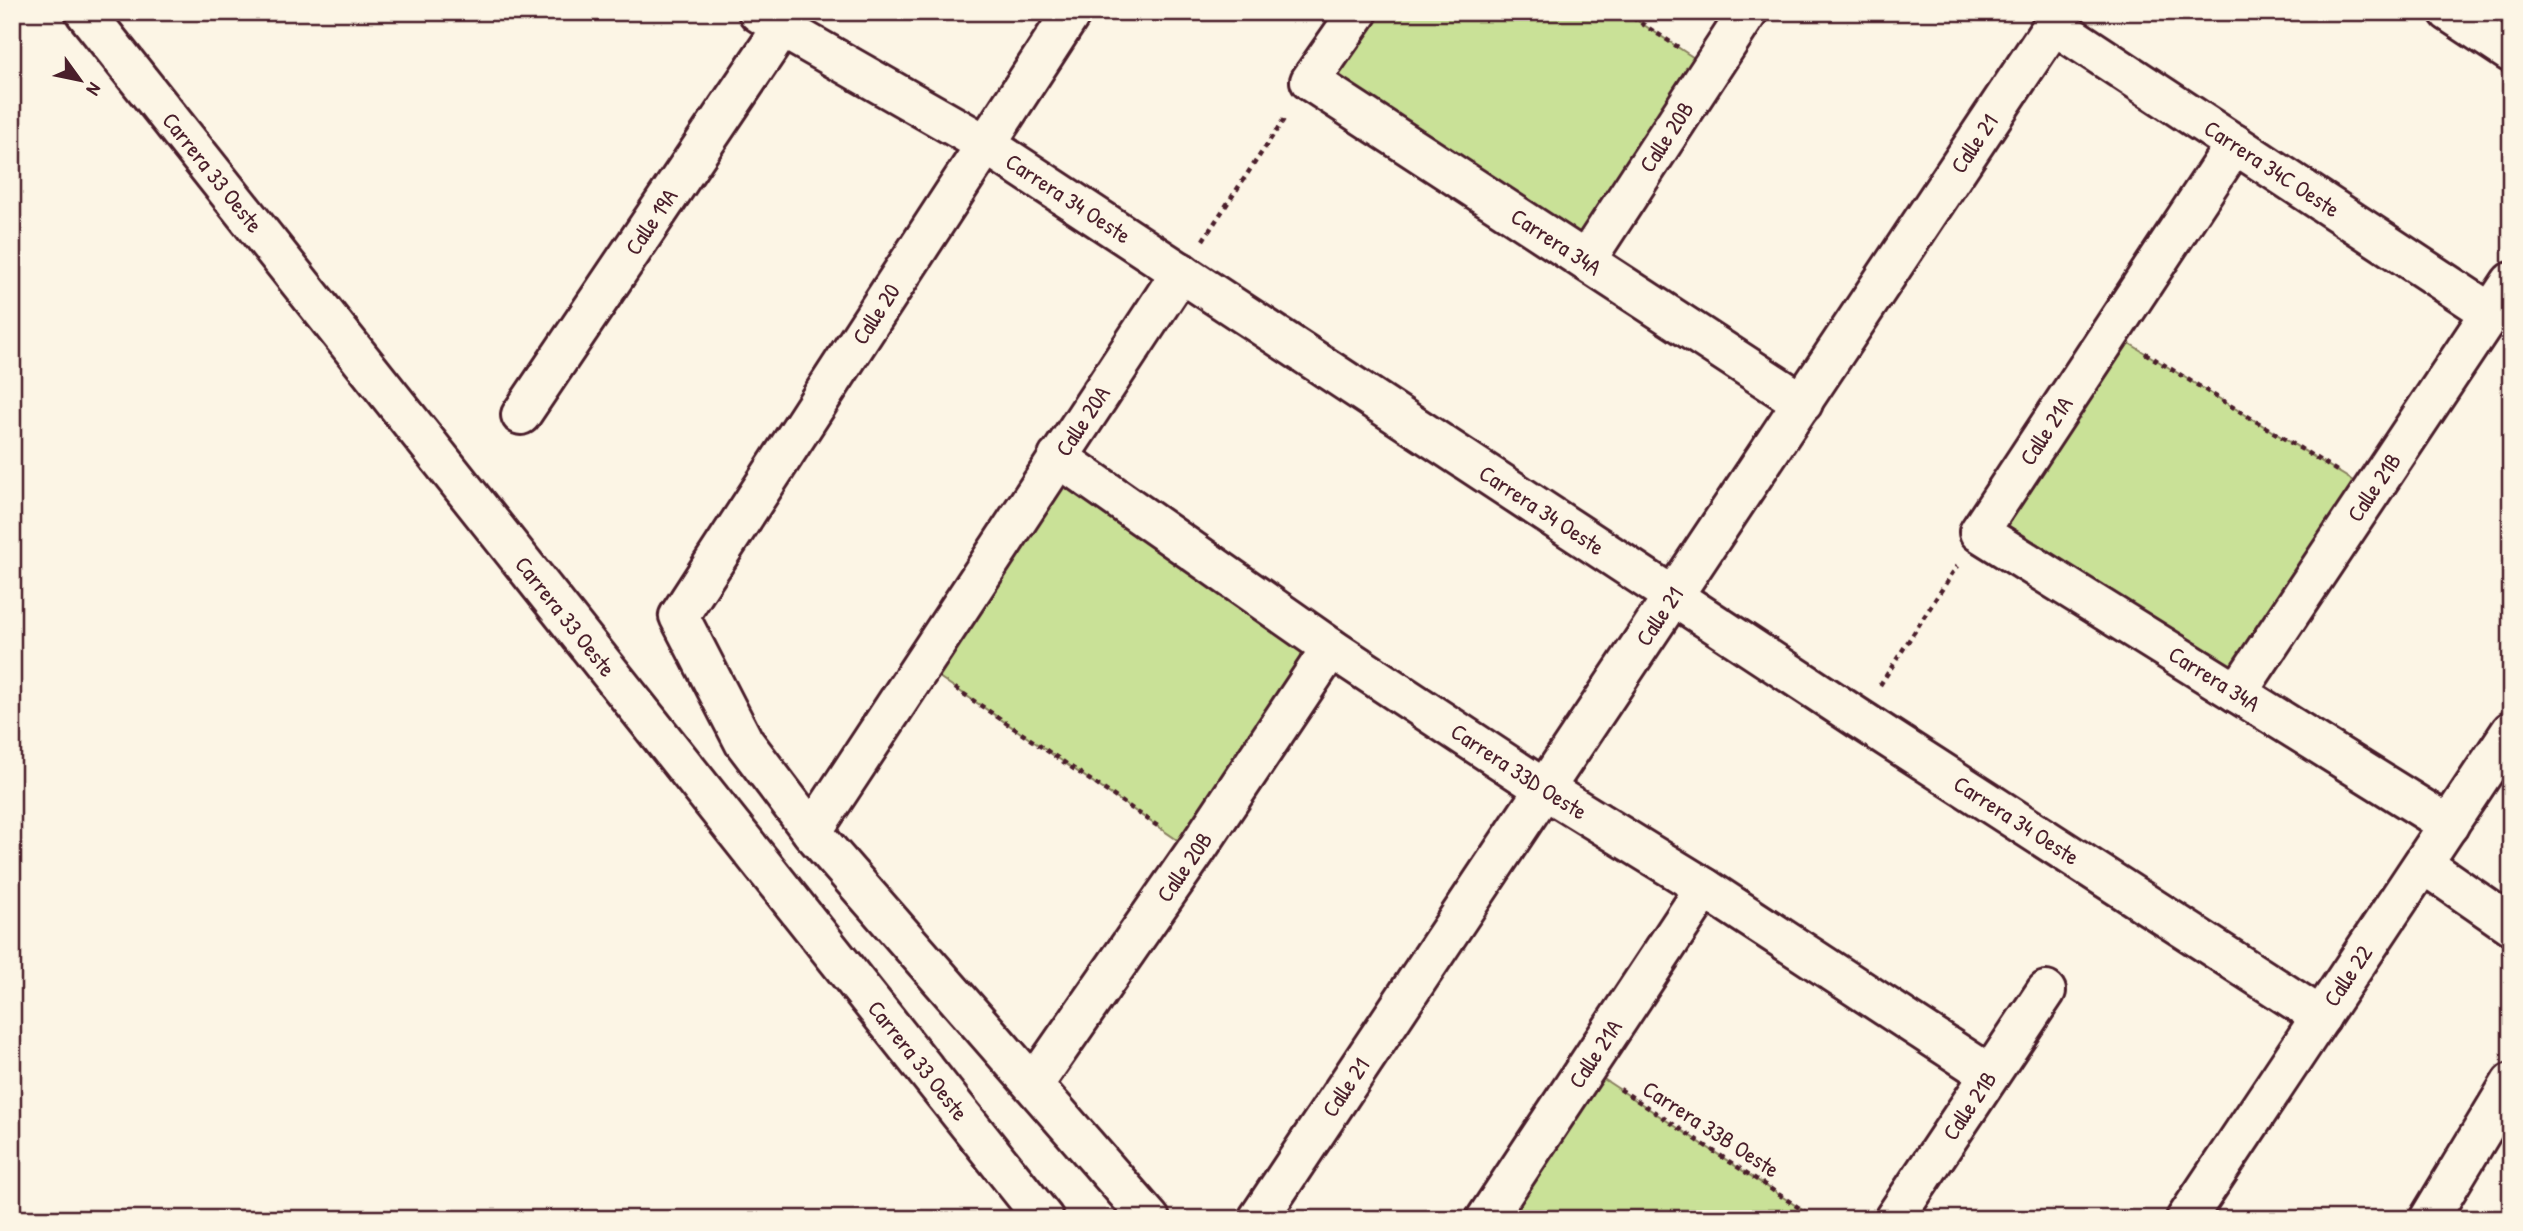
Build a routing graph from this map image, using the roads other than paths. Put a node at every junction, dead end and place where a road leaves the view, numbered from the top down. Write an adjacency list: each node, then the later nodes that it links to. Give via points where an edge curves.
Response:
1 (85, 12): 33 (street, Carrera 33 Oeste)
2 (1072, 12): 10 (street, Calle 20)
3 (1358, 12): 11 (street, Carrera 34A, via 1310,81)
4 (1748, 12): 11 (street, Calle 20B)
5 (2449, 12): 8 (street)
6 (2058, 19): 9 (street, Carrera 34C Oeste); 14 (street, Calle 21)
7 (770, 20): 10 (street, Carrera 34 Oeste); 15 (street, Calle 19A)
8 (2511, 53)
9 (2235, 144): 13 (street, Carrera 34C Oeste); 17 (street, Calle 21A)
10 (987, 145): 12 (street, Carrera 34 Oeste); 24 (street, Calle 20, via 679,616 744,742)
11 (1586, 260): 14 (street, Carrera 34A)
12 (1181, 272): 16 (street, Calle 20A); 18 (street, Carrera 34 Oeste)
13 (2501, 298): 20 (street, Calle 21B)
14 (1803, 403): 18 (street, Calle 21)
15 (521, 415)
16 (1058, 457): 19 (street, Carrera 33D Oeste); 24 (street, Calle 20A)
17 (1979, 533): 20 (street, Carrera 34A)
18 (1674, 596): 22 (street, Calle 21); 29 (street, Carrera 34 Oeste)
19 (1331, 648): 22 (street, Carrera 33D Oeste); 32 (street, Calle 20B)
20 (2238, 693): 23 (street, Carrera 34A)
21 (2511, 731): 23 (street, Calle 22)
22 (1546, 790): 26 (street, Carrera 33D Oeste); 35 (street, Calle 21)
23 (2449, 825): 25 (street, Calle 22)
24 (812, 832): 32 (street)
25 (2423, 864): 27 (street); 29 (street, Calle 22)
26 (1705, 888): 30 (street, Carrera 33D Oeste); 36 (street, Calle 21A)
27 (2511, 925)
28 (2046, 991): 30 (street, Calle 21B)
29 (2321, 1017): 38 (street, Calle 22)
30 (1989, 1074): 37 (street, Calle 21B)
31 (2511, 1083): 39 (street)
32 (1034, 1084): 34 (street)
33 (1044, 1219)
34 (1150, 1219)
35 (1258, 1219)
36 (1486, 1219)
37 (1894, 1219)
38 (2186, 1219)
39 (2429, 1219)

